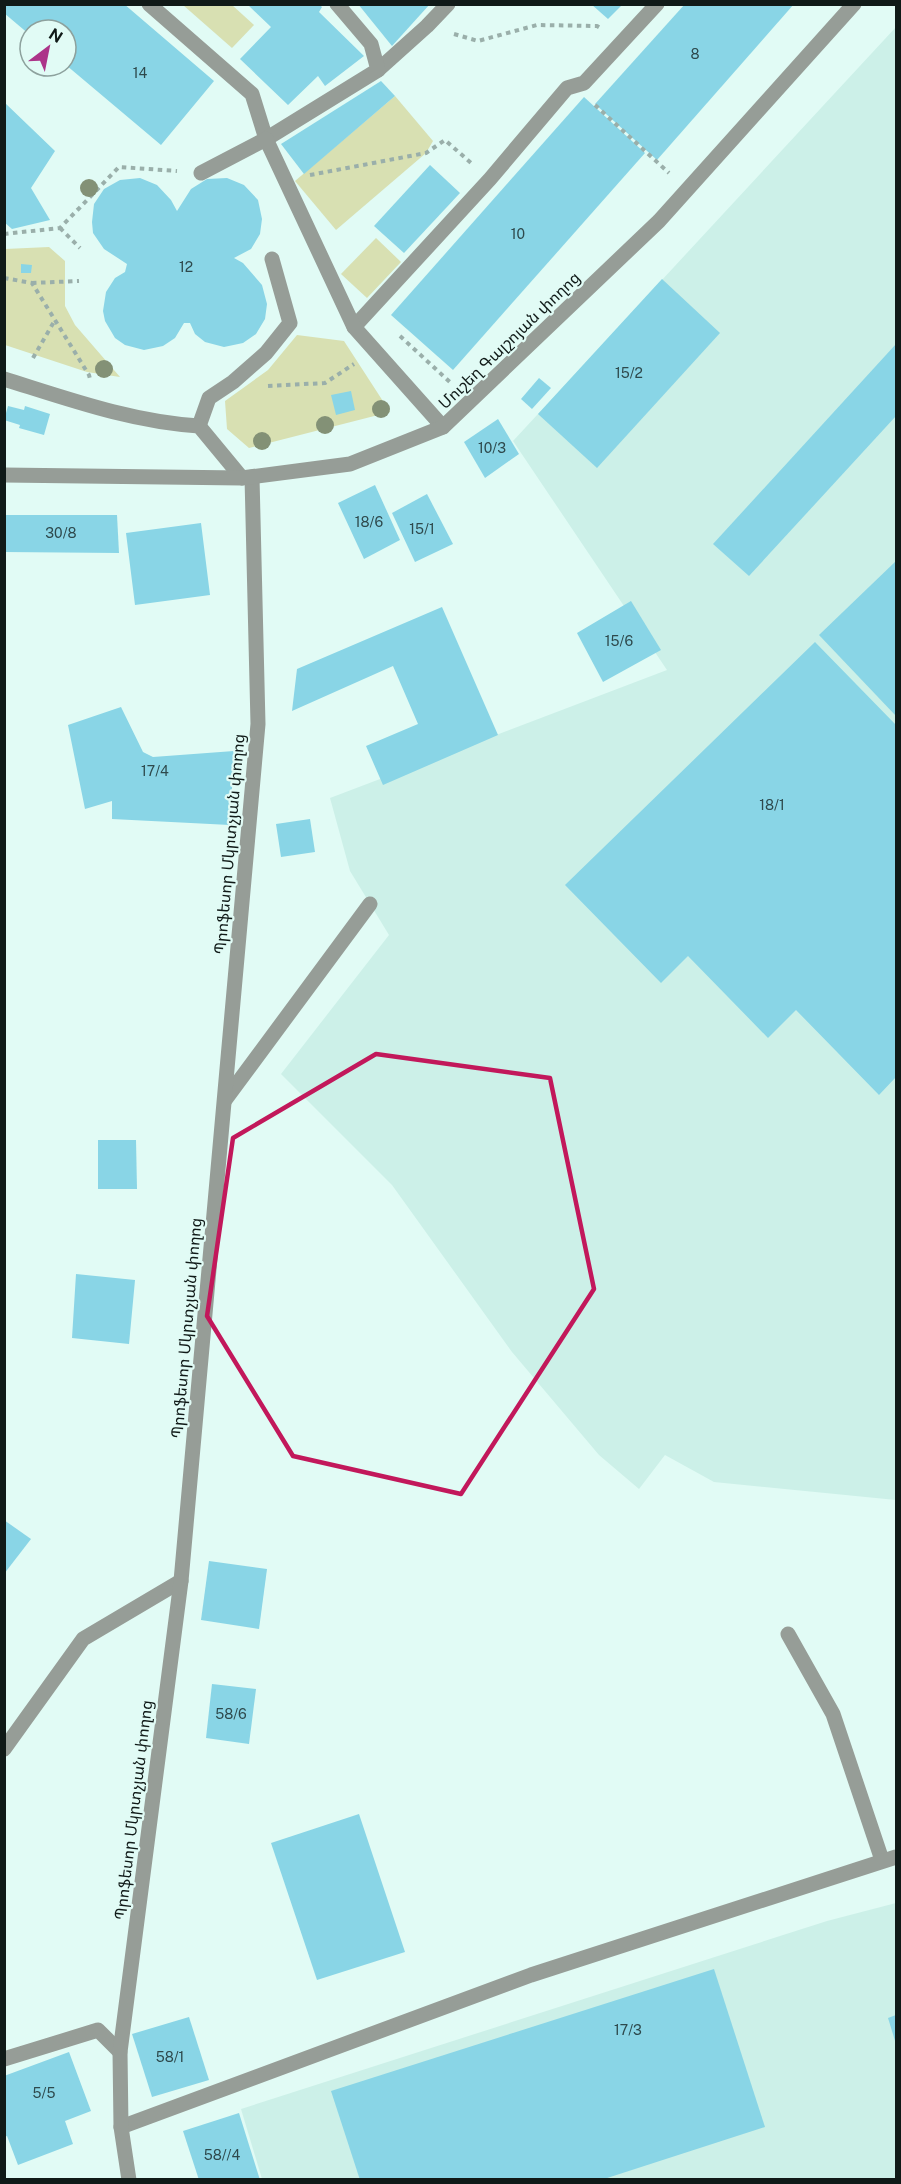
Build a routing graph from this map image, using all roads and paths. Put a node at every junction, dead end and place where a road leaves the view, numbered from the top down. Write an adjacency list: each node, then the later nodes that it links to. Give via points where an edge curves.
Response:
1 (149, 4): 10 (street, via 252,94)
2 (337, 4): 8 (street, via 370,44)
3 (448, 4): 6 (street)
4 (657, 4): 7 (street)
5 (854, 4): 32 (street, Մուշեղ Գալշոյան փողոց, via 659,221)
6 (427, 26): 7 (path, via 478,41 537,25 597,26); 8 (street)
7 (624, 40): 9 (street)
8 (378, 70): 10 (street)
9 (584, 83): 13 (path, via 593,104); 14 (street, via 567,88)
10 (266, 139): 11 (street); 12 (street)
11 (201, 173): 15 (path, via 119,166)
12 (282, 173): 14 (path, via 299,177 426,153 445,140); 23 (street)
13 (671, 175)
14 (490, 179): 23 (street)
15 (60, 228): 16 (path); 17 (path)
16 (4, 234)
17 (80, 248)
18 (272, 259): 28 (street, via 290,323 266,353)
19 (4, 278): 21 (path)
20 (80, 281): 21 (path)
21 (32, 283): 22 (path)
22 (55, 320): 26 (path); 30 (path, via 90,375)
23 (354, 327): 24 (street)
24 (372, 348): 28 (path, via 326,383 243,387); 32 (street)
25 (419, 355): 29 (path)
26 (33, 358)
27 (4, 379): 30 (street)
28 (234, 381): 31 (street, via 209,398)
29 (453, 386)
30 (95, 407): 31 (street, via 165,424)
31 (199, 426): 34 (street)
32 (443, 427): 34 (street, Մուշեղ Գալշոյան փողոց, via 350,464)
33 (4, 475): 34 (street, Մուշեղ Գալշոյան փողոց)
34 (247, 477): 36 (street, Պրոֆեսոր Մկրտչյան փողոց, via 258,724)
35 (370, 904): 36 (street)
36 (225, 1100): 37 (street, Պրոֆեսոր Մկրտչյան փողոց)
37 (181, 1581): 39 (street, via 83,1639); 41 (street, Պրոֆեսոր Մկրտչյան փողոց)
38 (788, 1634): 40 (street, via 833,1714)
39 (4, 1749)
40 (889, 1859): 43 (street, via 531,1975)
41 (120, 2052): 42 (street, via 98,2030); 43 (street, Պրոֆեսոր Մկրտչյան փողոց)
42 (4, 2059)
43 (121, 2127): 44 (street, Պրոֆեսոր Մկրտչյան փողոց)
44 (129, 2180)

